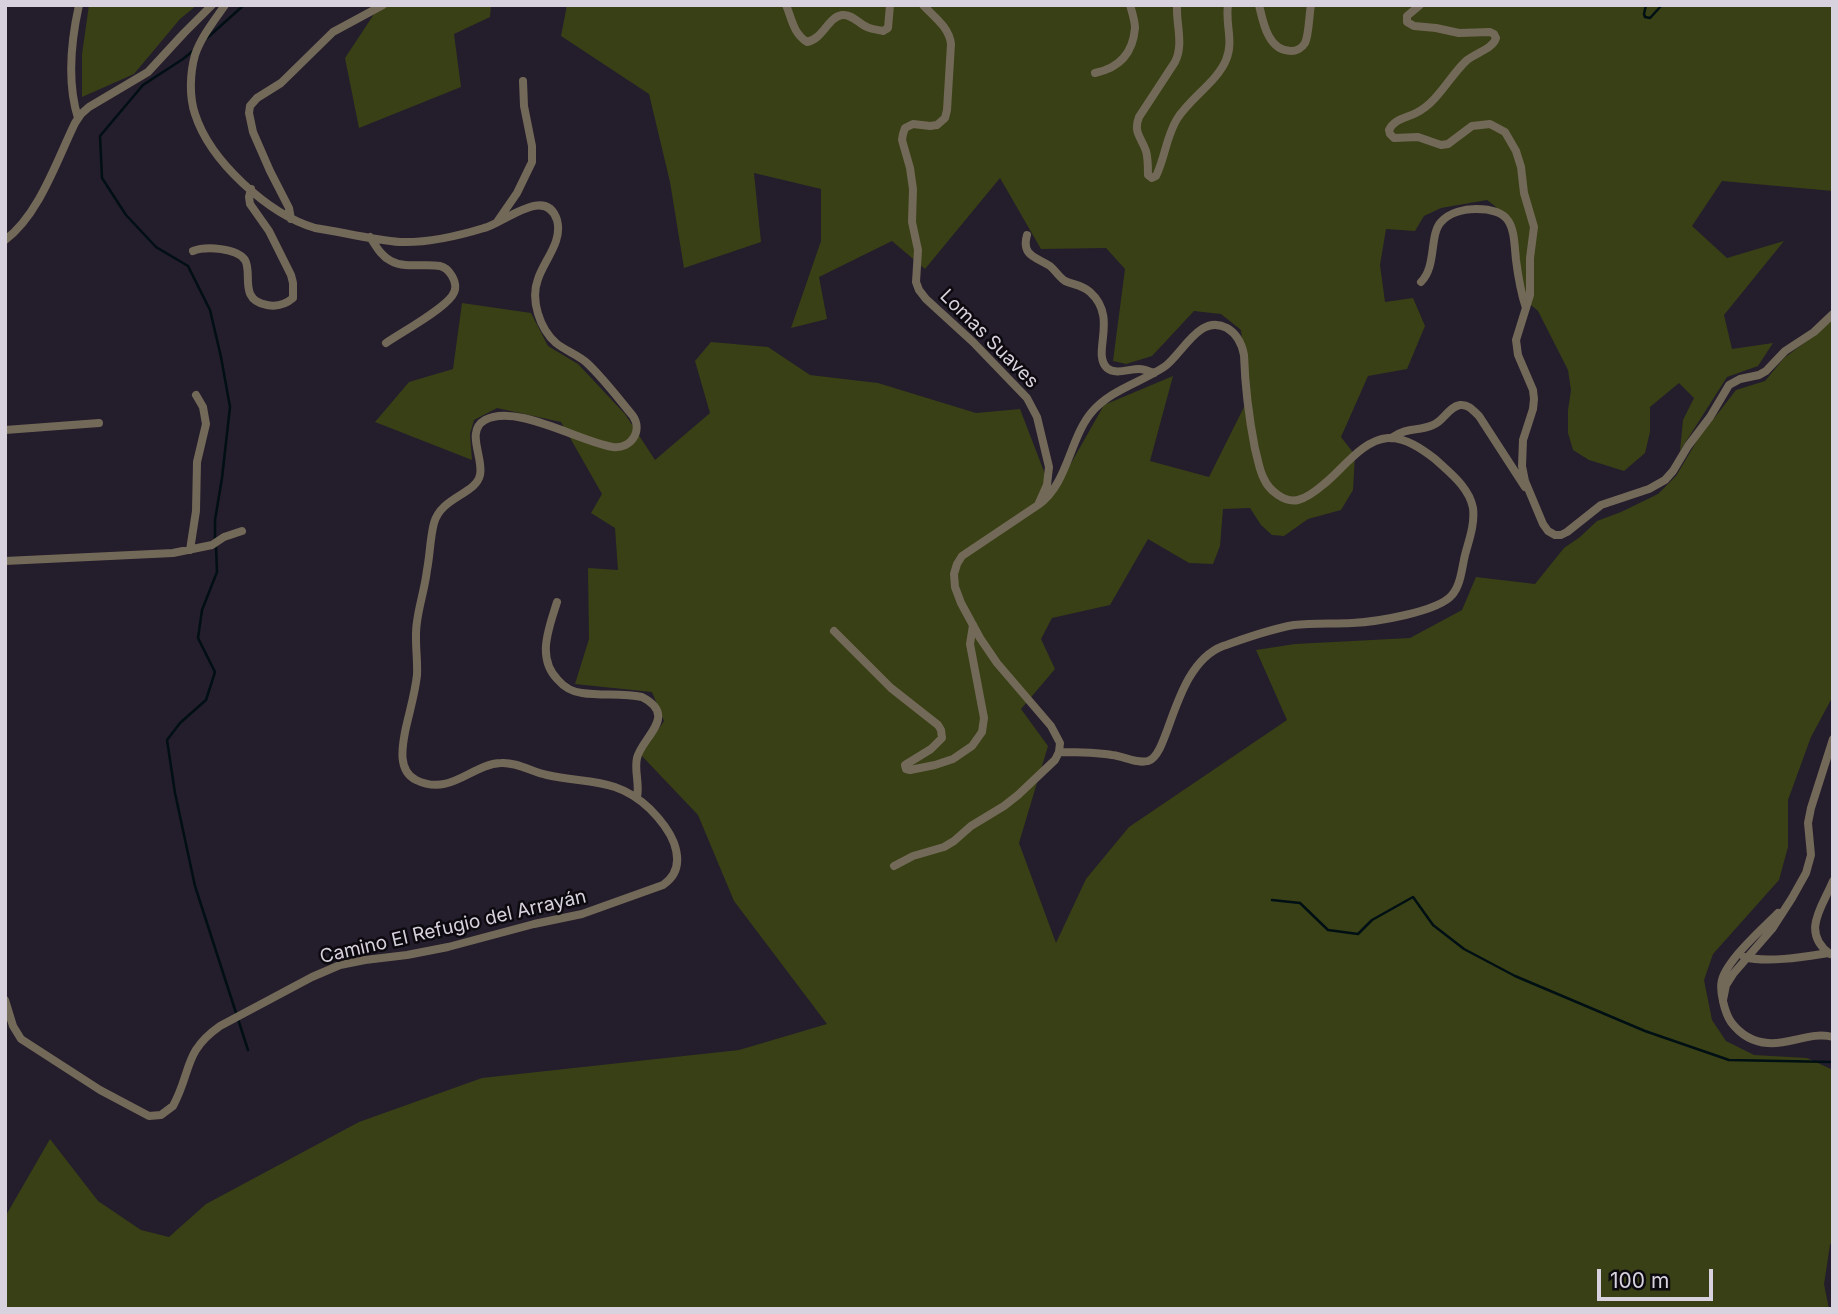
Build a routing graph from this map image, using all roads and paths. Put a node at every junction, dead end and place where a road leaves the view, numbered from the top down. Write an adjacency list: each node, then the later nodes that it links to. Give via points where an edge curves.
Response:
1 (79, 5): 16 (street, via 71,81)
2 (212, 5): 16 (street, via 148,72)
3 (225, 5): 17 (street, Camino El Refugio del Arrayán, via 194,57 192,100 209,142)
4 (383, 5): 18 (street, via 333,32 282,83 250,106 253,132)
5 (786, 5): 6 (street, via 798,36 813,41 841,15 883,31 888,28)
6 (890, 5)
7 (923, 5): 34 (street, Lomas Suaves, via 946,28 951,44 945,118 934,126 910,125 902,136 914,189 916,282 926,299 1032,405 1049,467)
8 (1130, 5): 14 (street, via 1135,27 1128,55 1109,70)
9 (1177, 5): 10 (street, via 1177,58 1136,125 1152,178 1160,169 1176,120 1226,62)
10 (1228, 5)
11 (1259, 5): 12 (street, via 1272,41 1291,51 1306,41)
12 (1311, 5)
13 (1420, 5): 25 (street, via 1407,16 1411,26 1490,32 1496,40 1464,64 1427,107 1394,123 1390,132 1394,138 1418,137 1441,145 1477,125 1494,125 1508,136 1519,161 1534,227)
14 (1096, 73)
15 (523, 81): 19 (street, via 533,146 531,162)
16 (78, 118): 22 (street, via 34,208)
17 (251, 189): 18 (street, Camino El Refugio del Arrayán); 23 (street, via 250,204 291,275 293,298 274,306 263,304 249,291 243,257 215,248)
18 (291, 219): 21 (street, Camino El Refugio del Arrayán)
19 (495, 224): 21 (street, Camino El Refugio del Arrayán, via 434,240 400,242); 43 (street, Camino El Refugio del Arrayán, via 534,205 545,205 554,212 557,237 535,290 541,321 557,343 594,370 635,418 637,428 629,442 614,447 511,417 480,424 476,437 480,477 441,509 433,524 417,622 417,675 403,743 404,765 413,778 439,784 492,764 509,763 551,776 609,784)
20 (1027, 235): 28 (street, via 1026,247 1033,257 1065,281 1083,287 1099,303 1107,368)
21 (370, 237): 27 (street, via 395,263 448,270 456,287 441,307)
22 (5, 240)
23 (193, 251)
24 (1421, 282): 25 (street, via 1429,271 1441,222 1469,209 1492,210 1501,214 1515,238)
25 (1526, 308): 33 (street, via 1516,346 1534,395 1521,458)
26 (1833, 314): 33 (street, via 1766,371 1729,385 1665,480 1601,505 1561,535 1545,528)
27 (386, 344)
28 (1154, 373): 32 (street, via 1199,331 1217,325 1233,333 1243,349 1260,471 1271,489 1290,500 1309,495 1369,444); 34 (street, via 1092,412 1053,490)
29 (196, 395): 36 (street, via 206,424 197,462)
30 (99, 424): 31 (street)
31 (5, 430)
32 (1391, 438): 33 (street, via 1407,429 1434,425 1456,406 1469,407); 42 (street, via 1433,457 1471,501 1472,528 1451,596 1403,615 1287,626 1218,649 1201,661 1188,679 1159,753 1152,760)
33 (1529, 492)
34 (1038, 505): 39 (street, via 971,549 957,564 955,587)
35 (242, 531): 36 (street)
36 (190, 550): 37 (street)
37 (5, 561)
38 (556, 602): 43 (street, via 545,648 558,681 577,692 642,697 657,712 657,724 638,756)
39 (972, 625): 40 (street, via 970,644 984,718 982,732 953,759 910,770 905,765 937,745 941,730); 42 (street, via 997,663 1051,726 1060,743)
40 (834, 631)
41 (1833, 739): 47 (street, via 1809,816 1811,855 1806,873 1772,929)
42 (1059, 752): 44 (street, via 1018,795 954,841)
43 (637, 797): 49 (street, Camino El Refugio del Arrayán, via 659,818 674,843 676,870 666,883 582,914 435,950 348,963 312,977 220,1026 203,1040 192,1055 175,1103 162,1115 144,1114 100,1090)
44 (894, 866)
45 (1833, 881): 46 (street, via 1815,926 1819,944)
46 (1830, 954): 47 (street)
47 (1742, 956): 50 (street, via 1723,1000 1742,1034 1776,1043 1824,1034)
48 (5, 1000): 49 (street, Camino El Refugio del Arrayán)
49 (9, 1026)
50 (1833, 1037)

